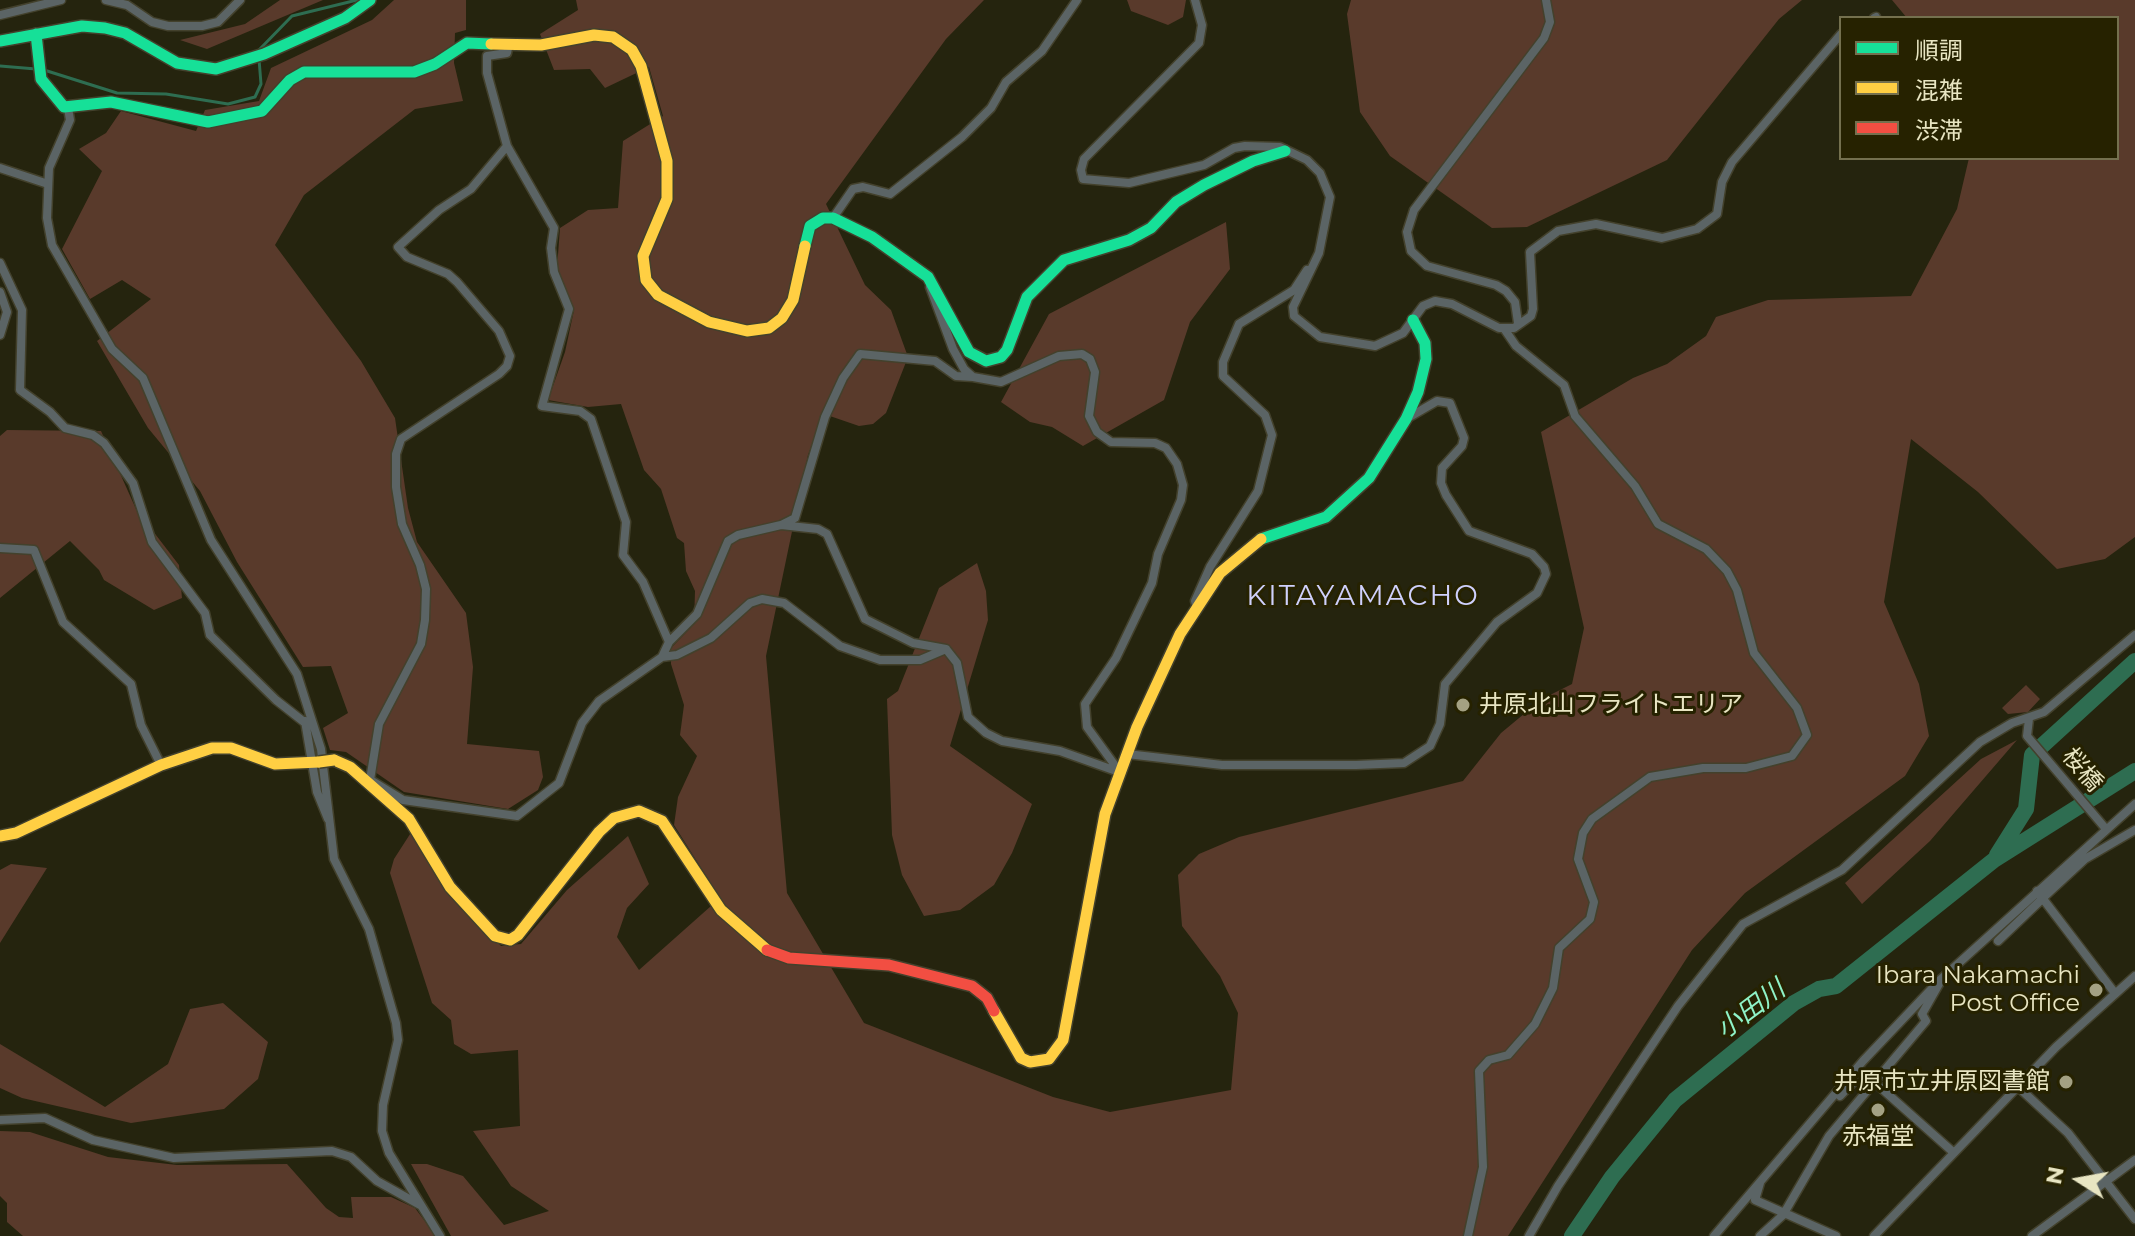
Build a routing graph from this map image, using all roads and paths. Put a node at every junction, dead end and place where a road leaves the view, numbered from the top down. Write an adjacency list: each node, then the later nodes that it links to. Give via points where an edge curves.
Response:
1 (61, 0): 8 (street)
2 (106, 0): 3 (street, via 168,26 218,22)
3 (240, 0)
4 (370, 0): 9 (street, via 345,18 224,68 177,63 125,33 105,28)
5 (1077, 0): 18 (street, via 1042,51 1006,82 991,108 962,137 890,194 853,189)
6 (1195, 0): 15 (street, via 1202,25 1199,43 1084,159 1083,179 1129,183 1204,165 1234,148)
7 (1546, 0): 24 (street, via 1550,22 1544,38 1414,210 1407,232 1411,251 1427,266 1506,291 1515,302)
8 (0, 15)
9 (36, 34): 11 (street); 13 (street, via 46,89)
10 (1839, 36): 24 (street, via 1732,162 1712,219 1682,235 1662,238 1596,224 1558,231 1530,252 1533,309)
11 (0, 41)
12 (509, 44): 13 (street, via 467,43 414,72 299,74 262,111 208,122 111,102); 14 (street, via 507,53 490,53 486,62); 18 (street, via 551,44 603,35 632,50 641,66 668,176 664,209 644,247 643,268 650,288 681,311 729,328 769,328 793,300 810,226)
13 (68, 108): 17 (street, via 70,120 54,149)
14 (507, 146): 33 (street, via 554,228 554,272 569,309 542,406 580,411 591,419 626,522 623,555 643,582); 43 (street, via 471,189 398,247 407,257 457,282 499,331 510,356 499,374 401,439 396,454 402,524 426,589 425,620 421,644 379,724)
15 (1285, 151): 20 (street, via 1313,165 1328,188); 21 (street, via 1204,185 1129,240 1064,260 1027,297 1007,350 994,360 969,352)
16 (0, 168): 17 (street)
17 (48, 184): 36 (street, via 52,245 112,349 143,378 211,540 297,674)
18 (833, 218): 21 (street, via 872,237)
19 (0, 263): 38 (street, via 22,310 20,390 65,428 104,443 133,483 152,542 205,613 210,635)
20 (1314, 267): 23 (street, via 1292,311 1320,337 1375,346 1394,339); 31 (street, via 1294,290 1239,324 1226,351 1223,376 1265,415 1272,435 1252,504 1210,567 1195,601)
21 (932, 283): 27 (street, via 953,349)
22 (0, 292): 26 (street, via 7,312)
23 (1413, 320): 25 (street, via 1423,306 1443,302); 28 (street, via 1425,343 1426,359)
24 (1518, 323): 25 (street)
25 (1505, 330): 66 (street, via 1516,346 1564,385 1575,416 1635,486 1658,524 1706,549 1727,571 1754,653 1797,708 1807,735 1792,756 1746,768 1703,768 1650,777 1592,819 1578,859 1594,902 1590,919 1559,948 1553,988 1535,1024 1508,1055 1489,1060 1479,1071 1483,1167)
26 (0, 335)
27 (973, 377): 29 (street, via 956,376 935,361 860,354 825,417 795,518); 42 (street, via 1001,382 1059,356 1082,354 1095,372 1089,416 1097,432 1111,442 1155,443 1177,464 1181,500 1152,583 1116,658 1085,704 1087,727)
28 (1406, 419): 31 (street, via 1369,478 1326,517 1264,537 1220,573); 39 (street, via 1437,401 1450,403 1464,438 1442,468 1446,495 1469,531 1532,554 1546,574 1537,593 1497,622 1445,684 1440,724 1430,746 1404,763 1356,765 1222,765)
29 (781, 525): 33 (street, via 728,541 697,614); 34 (street, via 824,531 865,619 913,643)
30 (0, 548): 41 (street, via 34,550 63,622 131,684 141,725)
31 (1197, 608): 39 (street, via 1180,634)
32 (2135, 635): 37 (street)
33 (669, 642): 35 (street)
34 (946, 649): 35 (street, via 920,660 880,660 840,646 784,603 762,599 696,647); 42 (street, via 957,663 973,724 1002,741 1060,751)
35 (662, 657): 43 (street, via 588,711 559,783 517,816 403,800)
36 (311, 714): 38 (street); 45 (street, via 326,773)
37 (2029, 719): 46 (street, 桜橋, via 2029,738); 67 (street, via 1980,742 1842,870 1743,924 1678,1006)
38 (304, 722): 40 (street)
39 (1127, 754): 42 (street)
40 (315, 762): 41 (street, via 275,764 231,748 212,748); 43 (street, bridge, via 334,760); 45 (street, via 321,806)
41 (161, 765): 48 (street)
42 (1119, 772): 43 (street, via 1097,851 1063,1040 1058,1051 1039,1062 1015,1052 987,998 972,986 889,965 806,961 760,947 738,931 662,821 649,813 631,811 614,818 518,935 510,940 495,936 450,887 409,819)
43 (369, 782)
44 (2135, 804): 46 (street)
45 (329, 821): 62 (street, via 334,859 369,929 396,1023 398,1040 382,1131 389,1153)
46 (2105, 828): 49 (street)
47 (2135, 830): 50 (street, via 2085,859)
48 (0, 836)
49 (2037, 891): 52 (street); 53 (street)
50 (1998, 941)
51 (2135, 976): 53 (street)
52 (1940, 980): 54 (street, via 1922,1014 1926,1021); 56 (street)
53 (2114, 992): 55 (street)
54 (1876, 1081): 56 (street, via 1863,1072); 58 (street); 63 (street, via 1829,1136)
55 (2017, 1086): 58 (street); 61 (street, via 2068,1133)
56 (1826, 1104): 60 (street)
57 (0, 1120): 62 (street, via 45,1118 93,1140 174,1158 332,1151 351,1157 377,1181)
58 (1953, 1152): 71 (street)
59 (2135, 1160): 61 (street)
60 (1760, 1180): 63 (street, via 1755,1200); 68 (street)
61 (2106, 1181): 64 (street); 72 (street)
62 (422, 1206): 65 (street)
63 (1783, 1215): 69 (street); 70 (street)
64 (2135, 1219)
65 (440, 1236)
66 (1468, 1236)
67 (1529, 1236)
68 (1714, 1236)
69 (1760, 1236)
70 (1836, 1236)
71 (1874, 1236)
72 (2032, 1236)

